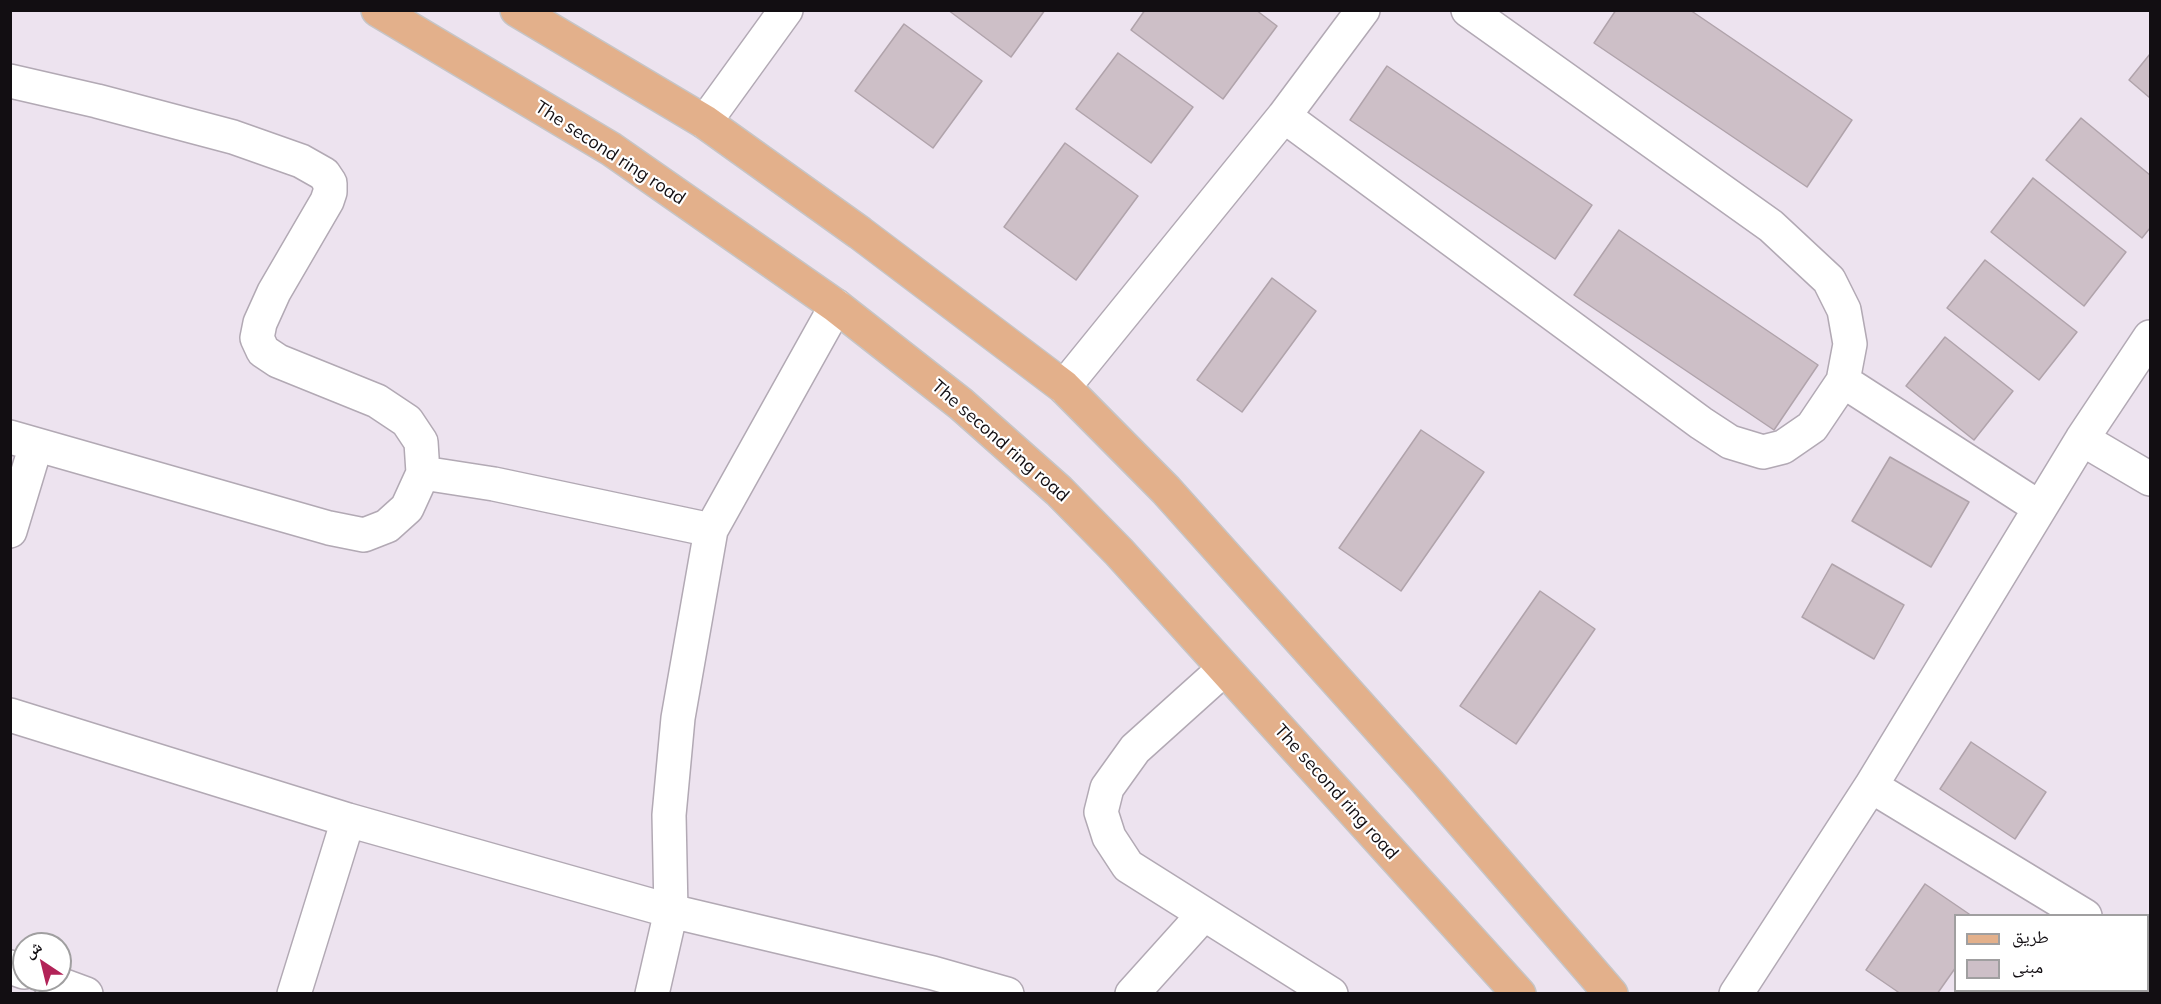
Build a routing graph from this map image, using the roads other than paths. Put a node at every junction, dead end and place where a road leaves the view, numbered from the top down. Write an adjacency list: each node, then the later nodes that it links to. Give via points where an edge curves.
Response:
1 (378, 10): 9 (main road, The second ring road, via 611,149)
2 (517, 10): 8 (main road)
3 (786, 10): 8 (street)
4 (1363, 10): 7 (street)
5 (1468, 10): 11 (street, via 1771,226 1829,280 1844,310 1851,344)
6 (10, 81): 15 (street, via 232,137 301,161 324,174 330,183 327,201 274,292 257,338 263,351 278,361 378,401 407,421 421,442)
7 (1284, 116): 11 (street, via 1730,442 1762,452 1783,447 1812,427); 12 (street)
8 (705, 122): 12 (main road)
9 (836, 306): 18 (street); 20 (main road, The second ring road, via 961,404 1059,491)
10 (2151, 337): 13 (street)
11 (1843, 381): 17 (street)
12 (1064, 387): 34 (main road, via 1166,490)
13 (2082, 439): 16 (street); 17 (street)
14 (23, 441): 15 (street, via 364,535 387,526 407,508); 19 (street)
15 (423, 473): 18 (street, via 505,486)
16 (2151, 479)
17 (2040, 508): 22 (street)
18 (711, 530): 24 (street, via 678,718 669,815)
19 (10, 531)
20 (1224, 669): 25 (street, via 1135,749 1107,788 1101,812 1109,837 1128,866); 28 (main road, The second ring road)
21 (10, 714): 23 (street)
22 (1871, 786): 26 (street); 35 (street)
23 (348, 820): 24 (street); 29 (street)
24 (671, 911): 27 (street); 30 (street)
25 (1204, 914): 32 (street); 33 (street)
26 (2083, 914)
27 (931, 983): 31 (street)
28 (1507, 990)
29 (294, 993)
30 (652, 993)
31 (1006, 993)
32 (1131, 993)
33 (1332, 993)
34 (1611, 993)
35 (1736, 993)

